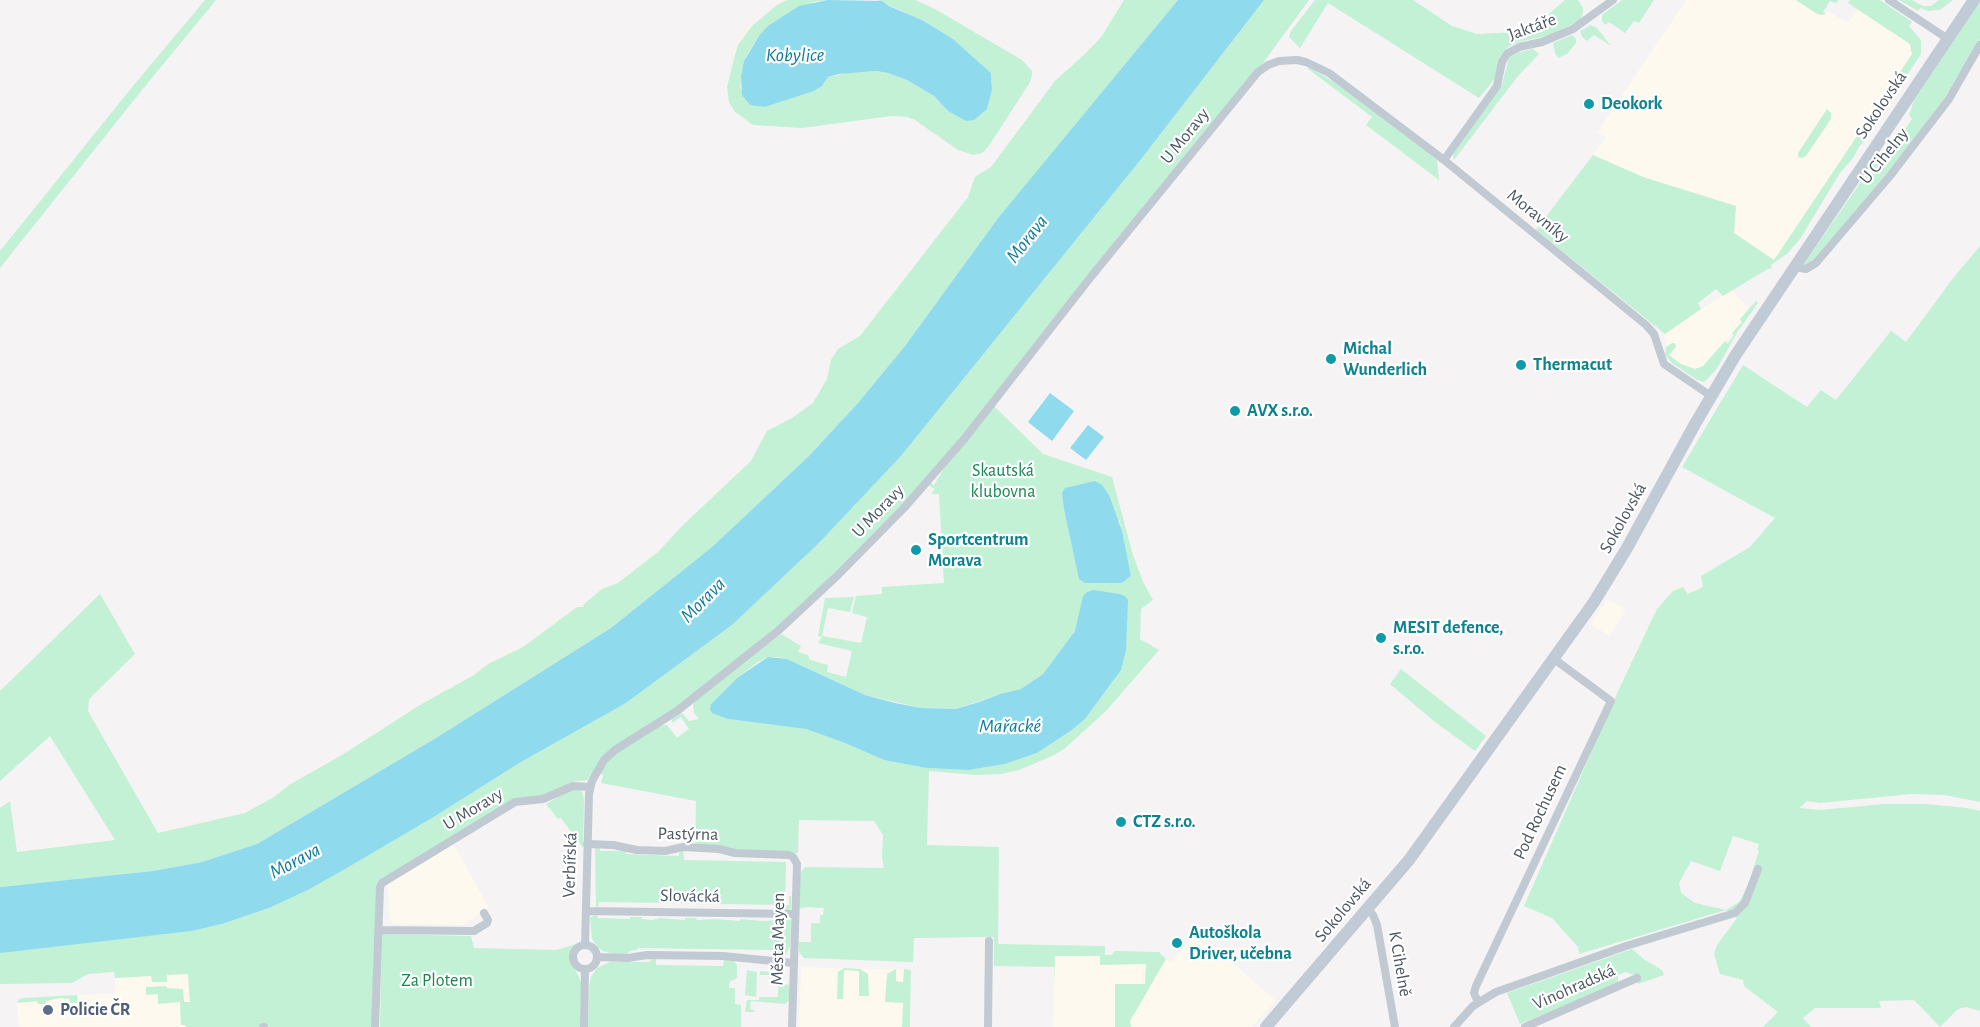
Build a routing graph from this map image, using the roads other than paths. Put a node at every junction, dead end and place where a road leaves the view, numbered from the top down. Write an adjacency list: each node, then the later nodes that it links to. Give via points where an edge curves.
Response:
1 (1613, 0): 7 (street, Jaktáře, via 1573,29 1542,42 1519,46 1507,54 1497,86)
2 (1889, 0): 4 (street)
3 (1974, 0): 4 (main road, Sokolovská)
4 (1948, 39): 8 (main road, Sokolovská)
5 (1980, 45): 8 (street, U Cihelny, via 1949,99 1890,176 1816,263 1804,269)
6 (1329, 73): 7 (street, Moravníky); 11 (street, U Moravy, via 1291,60 1273,63 1258,72 925,485 779,630 677,711 609,755)
7 (1444, 160): 9 (street, Moravníky, via 1646,326 1655,337 1664,364)
8 (1796, 267): 9 (main road, Sokolovská)
9 (1711, 396): 10 (main road, Sokolovská, via 1617,565)
10 (1554, 658): 15 (main road, Sokolovská, via 1409,860); 26 (street, Pod Rochusem, via 1611,701 1476,987)
11 (590, 787): 12 (street, Verbířská); 19 (street, U Moravy, via 573,786 543,799 515,802 384,882 380,888)
12 (588, 844): 13 (street, Pastýrna, via 637,850 683,847); 16 (street, Verbířská)
13 (789, 855): 18 (street, Města Mayen, via 796,864)
14 (1758, 869): 26 (street, via 1745,903 1735,913 1588,959)
15 (1368, 909): 31 (main road, Sokolovská); 32 (street, K Cihelně, via 1377,923)
16 (585, 911): 18 (street, Slovácká); 21 (street, Verbířská)
17 (484, 913): 19 (street, via 487,923 474,931)
18 (795, 915): 23 (street, Města Mayen)
19 (378, 930): 27 (street, U Moravy)
20 (989, 941): 30 (street)
21 (585, 945): 22 (street, via 595,950); 24 (street, via 576,949 573,957 576,966)
22 (597, 957): 23 (street, via 723,956); 24 (street, via 594,966)
23 (793, 963): 29 (street, Města Mayen)
24 (585, 970): 28 (street)
25 (1637, 978): 34 (street, Vinohradská)
26 (1478, 1002): 33 (street)
27 (375, 1027)
28 (584, 1027)
29 (792, 1027)
30 (988, 1027)
31 (1266, 1027)
32 (1395, 1027)
33 (1454, 1027)
34 (1525, 1027)

